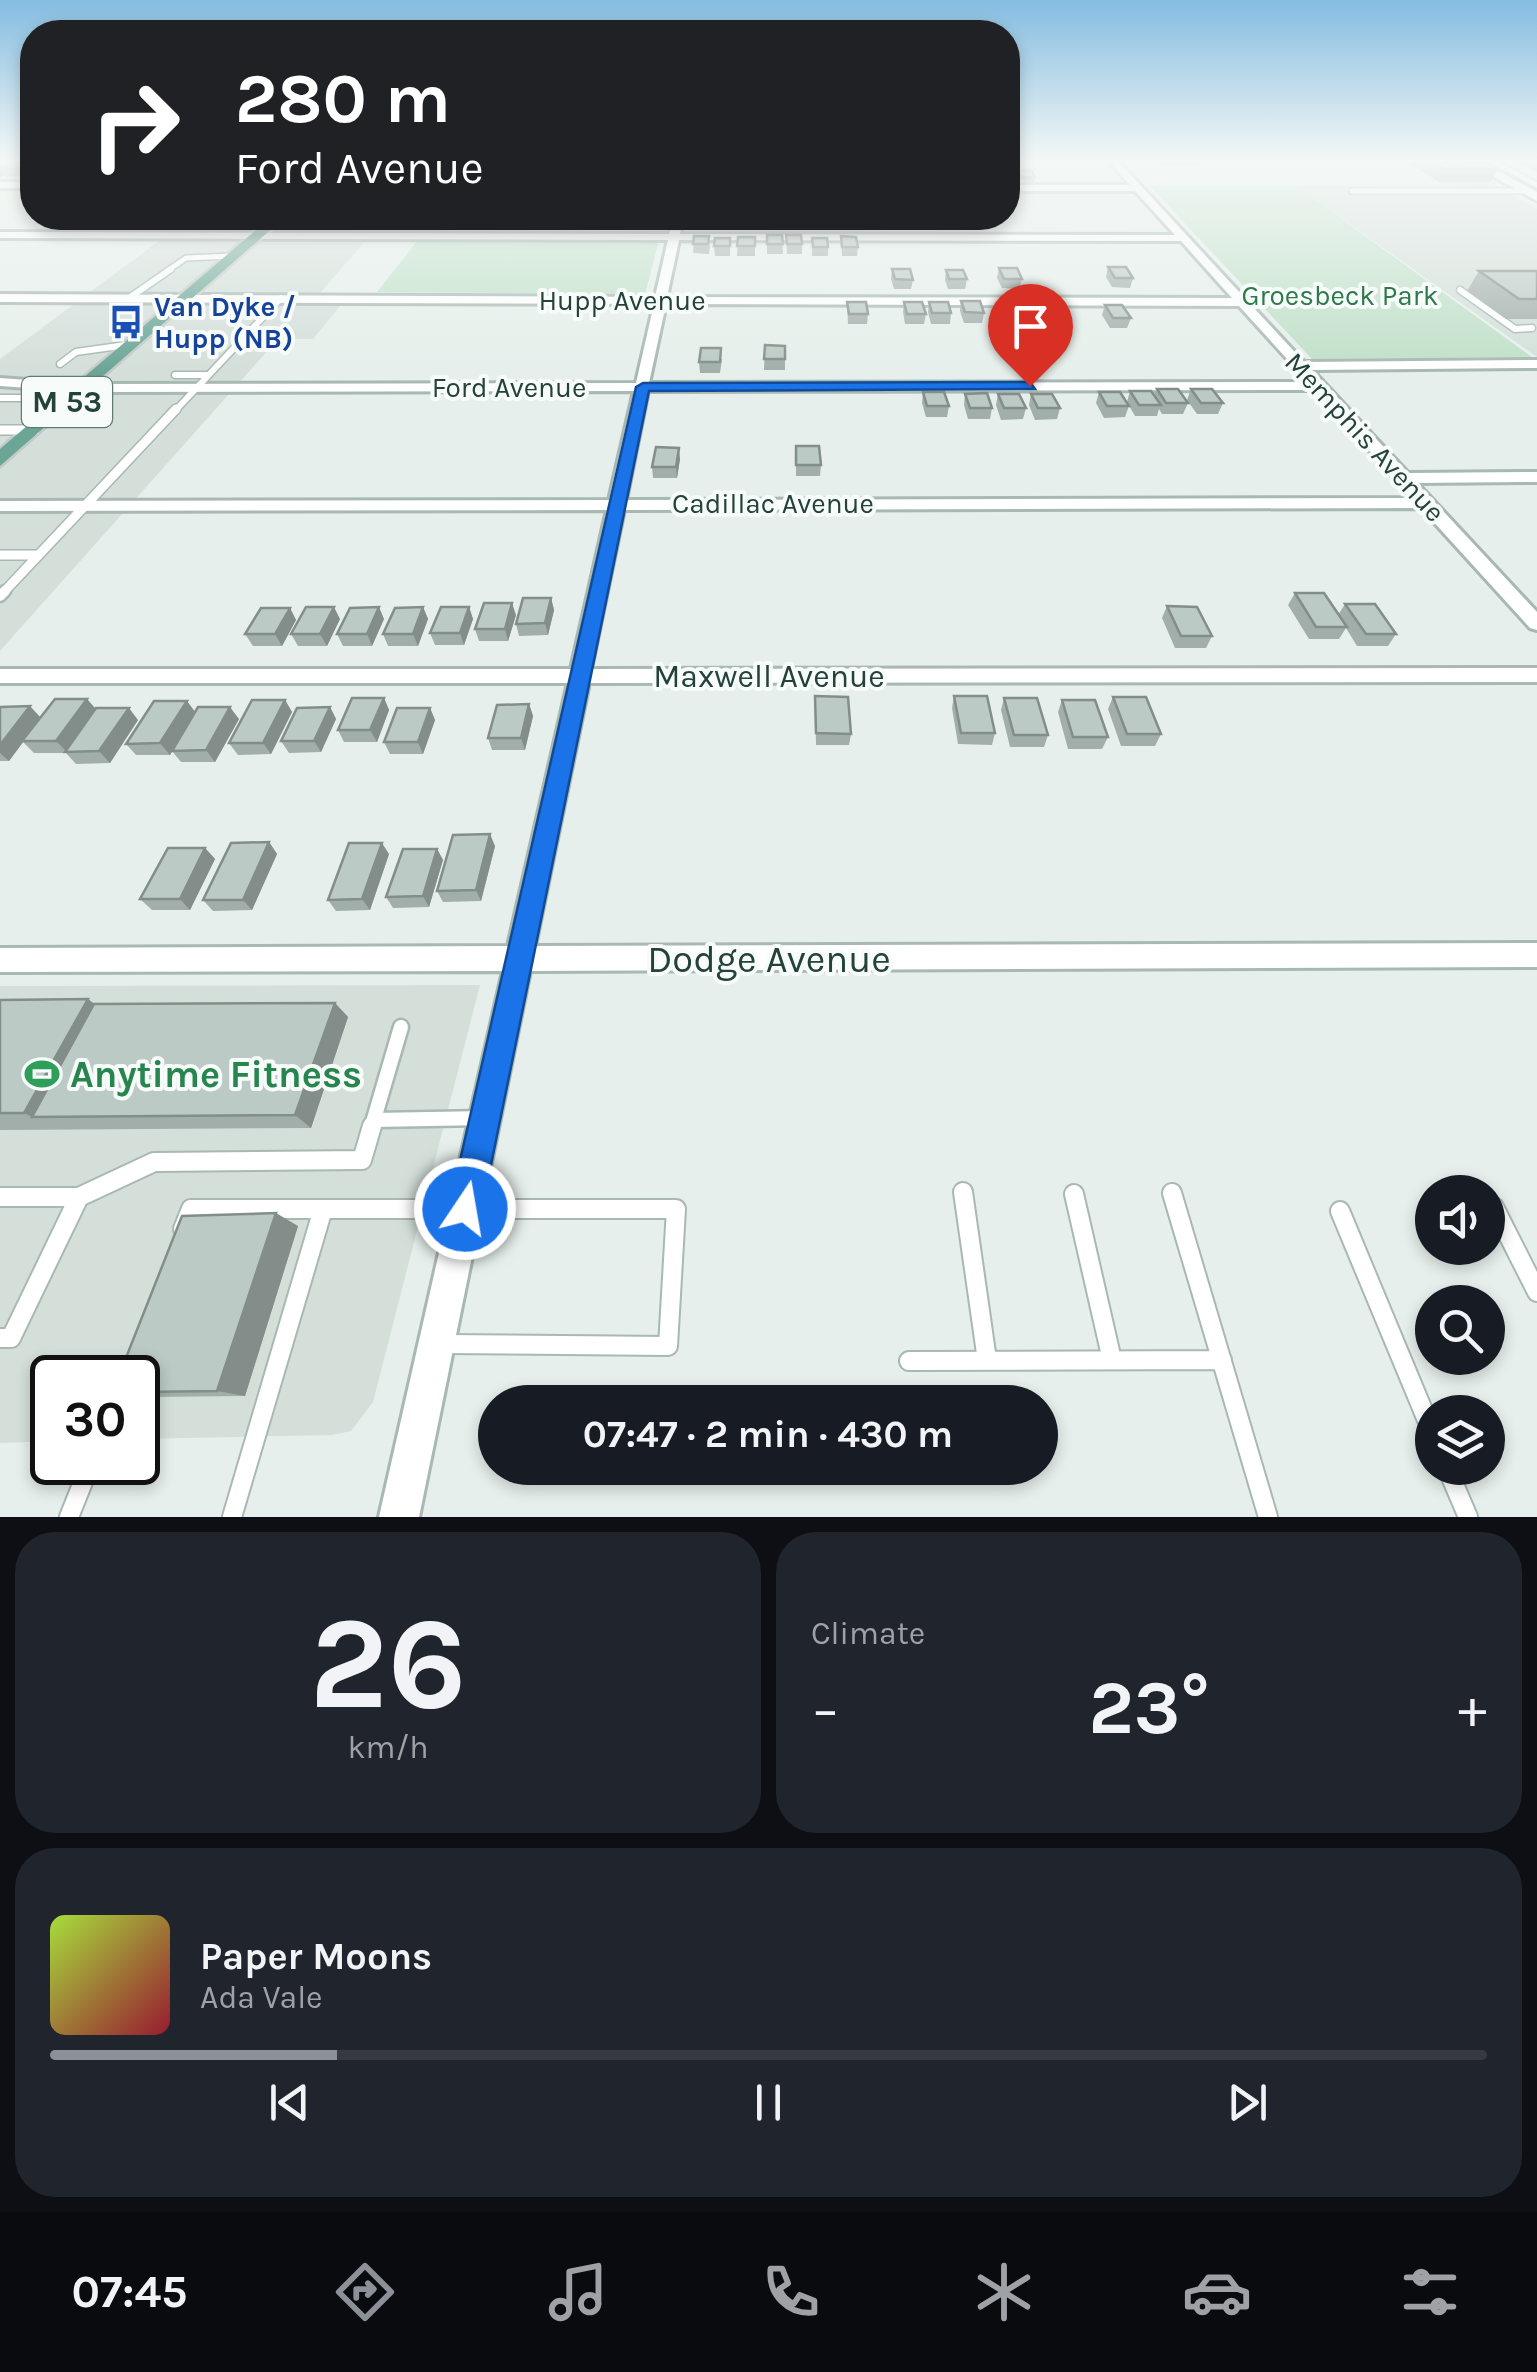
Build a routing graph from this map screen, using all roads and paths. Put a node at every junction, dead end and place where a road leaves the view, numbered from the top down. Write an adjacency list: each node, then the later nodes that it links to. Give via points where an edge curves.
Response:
1 (260, 232): 7 (main road, M 53)
2 (424, 232): 7 (street)
3 (675, 232): 15 (street)
4 (899, 232): 8 (street)
5 (1181, 232): 8 (street, Memphis Avenue)
6 (0, 235): 7 (street)
7 (256, 235): 9 (main road, M 53)
8 (1187, 238): 16 (street, Memphis Avenue)
9 (233, 256): 12 (lane, via 186,258); 13 (main road, M 53)
10 (1460, 290): 17 (lane, via 1515,328)
11 (0, 298): 12 (street, Hupp Avenue)
12 (129, 298): 13 (street, Hupp Avenue)
13 (186, 298): 14 (street, Hupp Avenue); 18 (main road, M 53)
14 (281, 298): 15 (street, Hupp Avenue); 23 (lane)
15 (660, 300): 16 (street, Hupp Avenue); 26 (street)
16 (1244, 302): 21 (street, Memphis Avenue)
17 (1535, 330)
18 (133, 344): 19 (lane, via 76,352); 28 (main road, M 53)
19 (60, 364)
20 (1537, 364): 21 (street)
21 (1299, 366): 25 (street, Memphis Avenue)
22 (175, 375): 23 (lane)
23 (208, 375): 27 (lane)
24 (0, 382): 28 (street, Ford Avenue)
25 (1318, 386): 26 (street, Ford Avenue); 34 (street, Memphis Avenue)
26 (643, 387): 27 (street, Ford Avenue); 36 (street)
27 (196, 388): 28 (street, Ford Avenue); 38 (lane)
28 (77, 393): 29 (lane); 31 (main road, M 53)
29 (0, 398)
30 (0, 430): 31 (lane)
31 (35, 430): 32 (main road, M 53)
32 (0, 460)
33 (1537, 477): 34 (street)
34 (1403, 478): 35 (street, Memphis Avenue)
35 (1426, 502): 36 (street, Cadillac Avenue); 42 (street, Memphis Avenue)
36 (615, 504): 38 (street, Cadillac Avenue); 45 (street)
37 (0, 506): 38 (street, Cadillac Avenue)
38 (84, 506): 40 (lane)
39 (0, 555): 40 (lane)
40 (38, 555): 41 (lane)
41 (0, 596)
42 (1537, 624)
43 (1537, 675): 45 (street, Maxwell Avenue)
44 (0, 676): 45 (street, Maxwell Avenue)
45 (578, 677): 48 (street)
46 (1537, 955): 48 (street, Dodge Avenue)
47 (0, 960): 48 (street, Dodge Avenue)
48 (519, 960): 50 (street)
49 (401, 1027): 51 (lane)
50 (485, 1118): 51 (lane); 58 (street)
51 (374, 1120): 56 (lane, via 362,1160 154,1162)
52 (963, 1192): 66 (lane)
53 (1172, 1193): 68 (lane)
54 (1074, 1194): 67 (lane)
55 (0, 1197): 56 (lane)
56 (79, 1197): 63 (lane, via 11,1338)
57 (323, 1209): 58 (lane); 61 (lane, via 191,1210); 73 (lane)
58 (465, 1209): 64 (street); 64 (lane, via 676,1209 668,1346)
59 (1340, 1211): 69 (lane)
60 (1505, 1229): 62 (lane)
61 (178, 1243)
62 (1537, 1292)
63 (0, 1338)
64 (438, 1344): 74 (street)
65 (909, 1360): 66 (lane)
66 (987, 1360): 67 (lane)
67 (1112, 1360): 68 (lane)
68 (1222, 1360): 75 (lane)
69 (1417, 1395)
70 (82, 1485): 72 (lane)
71 (1455, 1485): 76 (lane)
72 (69, 1517)
73 (232, 1517)
74 (399, 1517)
75 (1268, 1517)
76 (1468, 1517)

